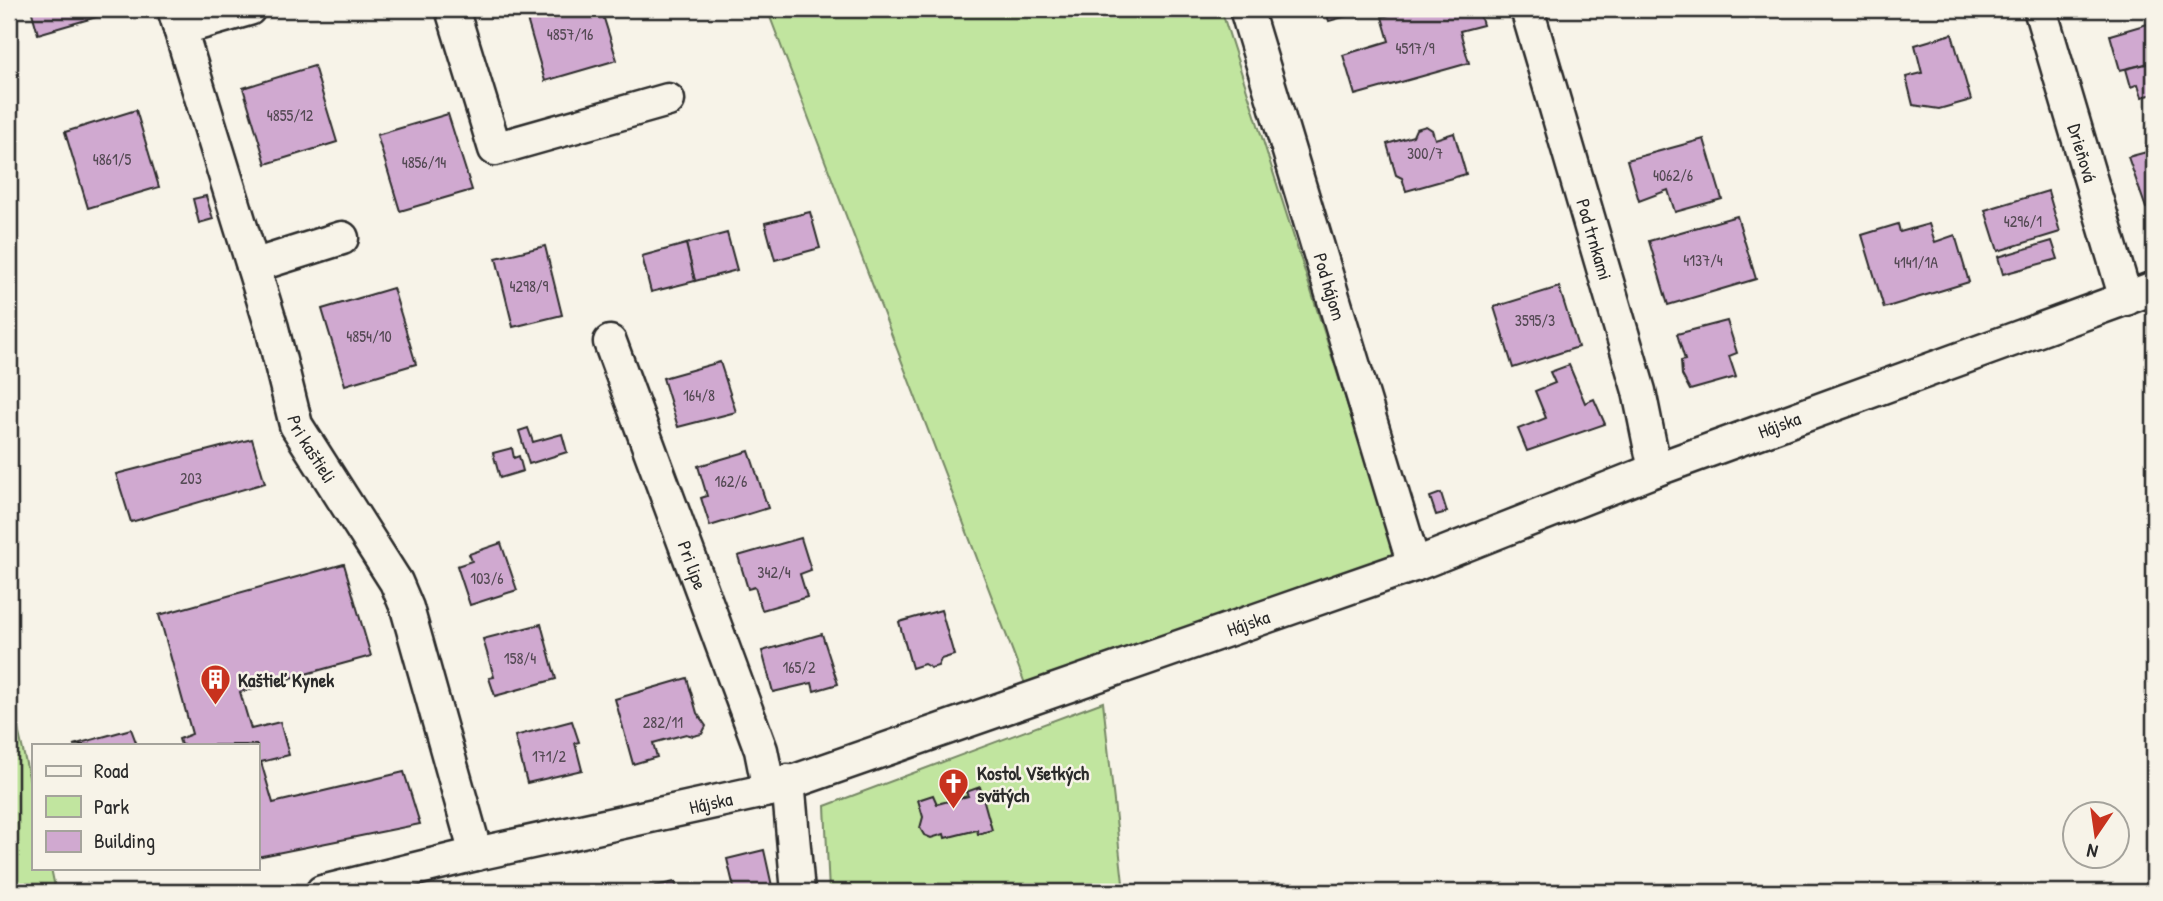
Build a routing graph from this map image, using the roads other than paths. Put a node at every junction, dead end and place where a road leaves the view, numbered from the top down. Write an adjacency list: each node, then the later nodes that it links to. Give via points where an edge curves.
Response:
1 (248, 9): 6 (street, Pri kaštieli)
2 (452, 9): 7 (street, via 495,149)
3 (1247, 9): 13 (street, Pod hájom)
4 (1527, 9): 12 (street, Pod trnkami, via 1639,391)
5 (2040, 9): 10 (street, Drieňová)
6 (177, 19): 9 (street, Pri kaštieli)
7 (668, 100)
8 (342, 238): 9 (street)
9 (253, 265): 15 (street, Pri kaštieli, via 296,425 379,554 407,608)
10 (2140, 294): 12 (street, Hájska)
11 (610, 342): 14 (street, Pri lipe, via 761,750)
12 (1655, 470): 13 (street, Hájska)
13 (1414, 565): 14 (street, Hájska)
14 (779, 785): 15 (street, Hájska); 17 (street, Pri lipe)
15 (476, 855): 16 (street, Hájska)
16 (322, 892)
17 (798, 892)

